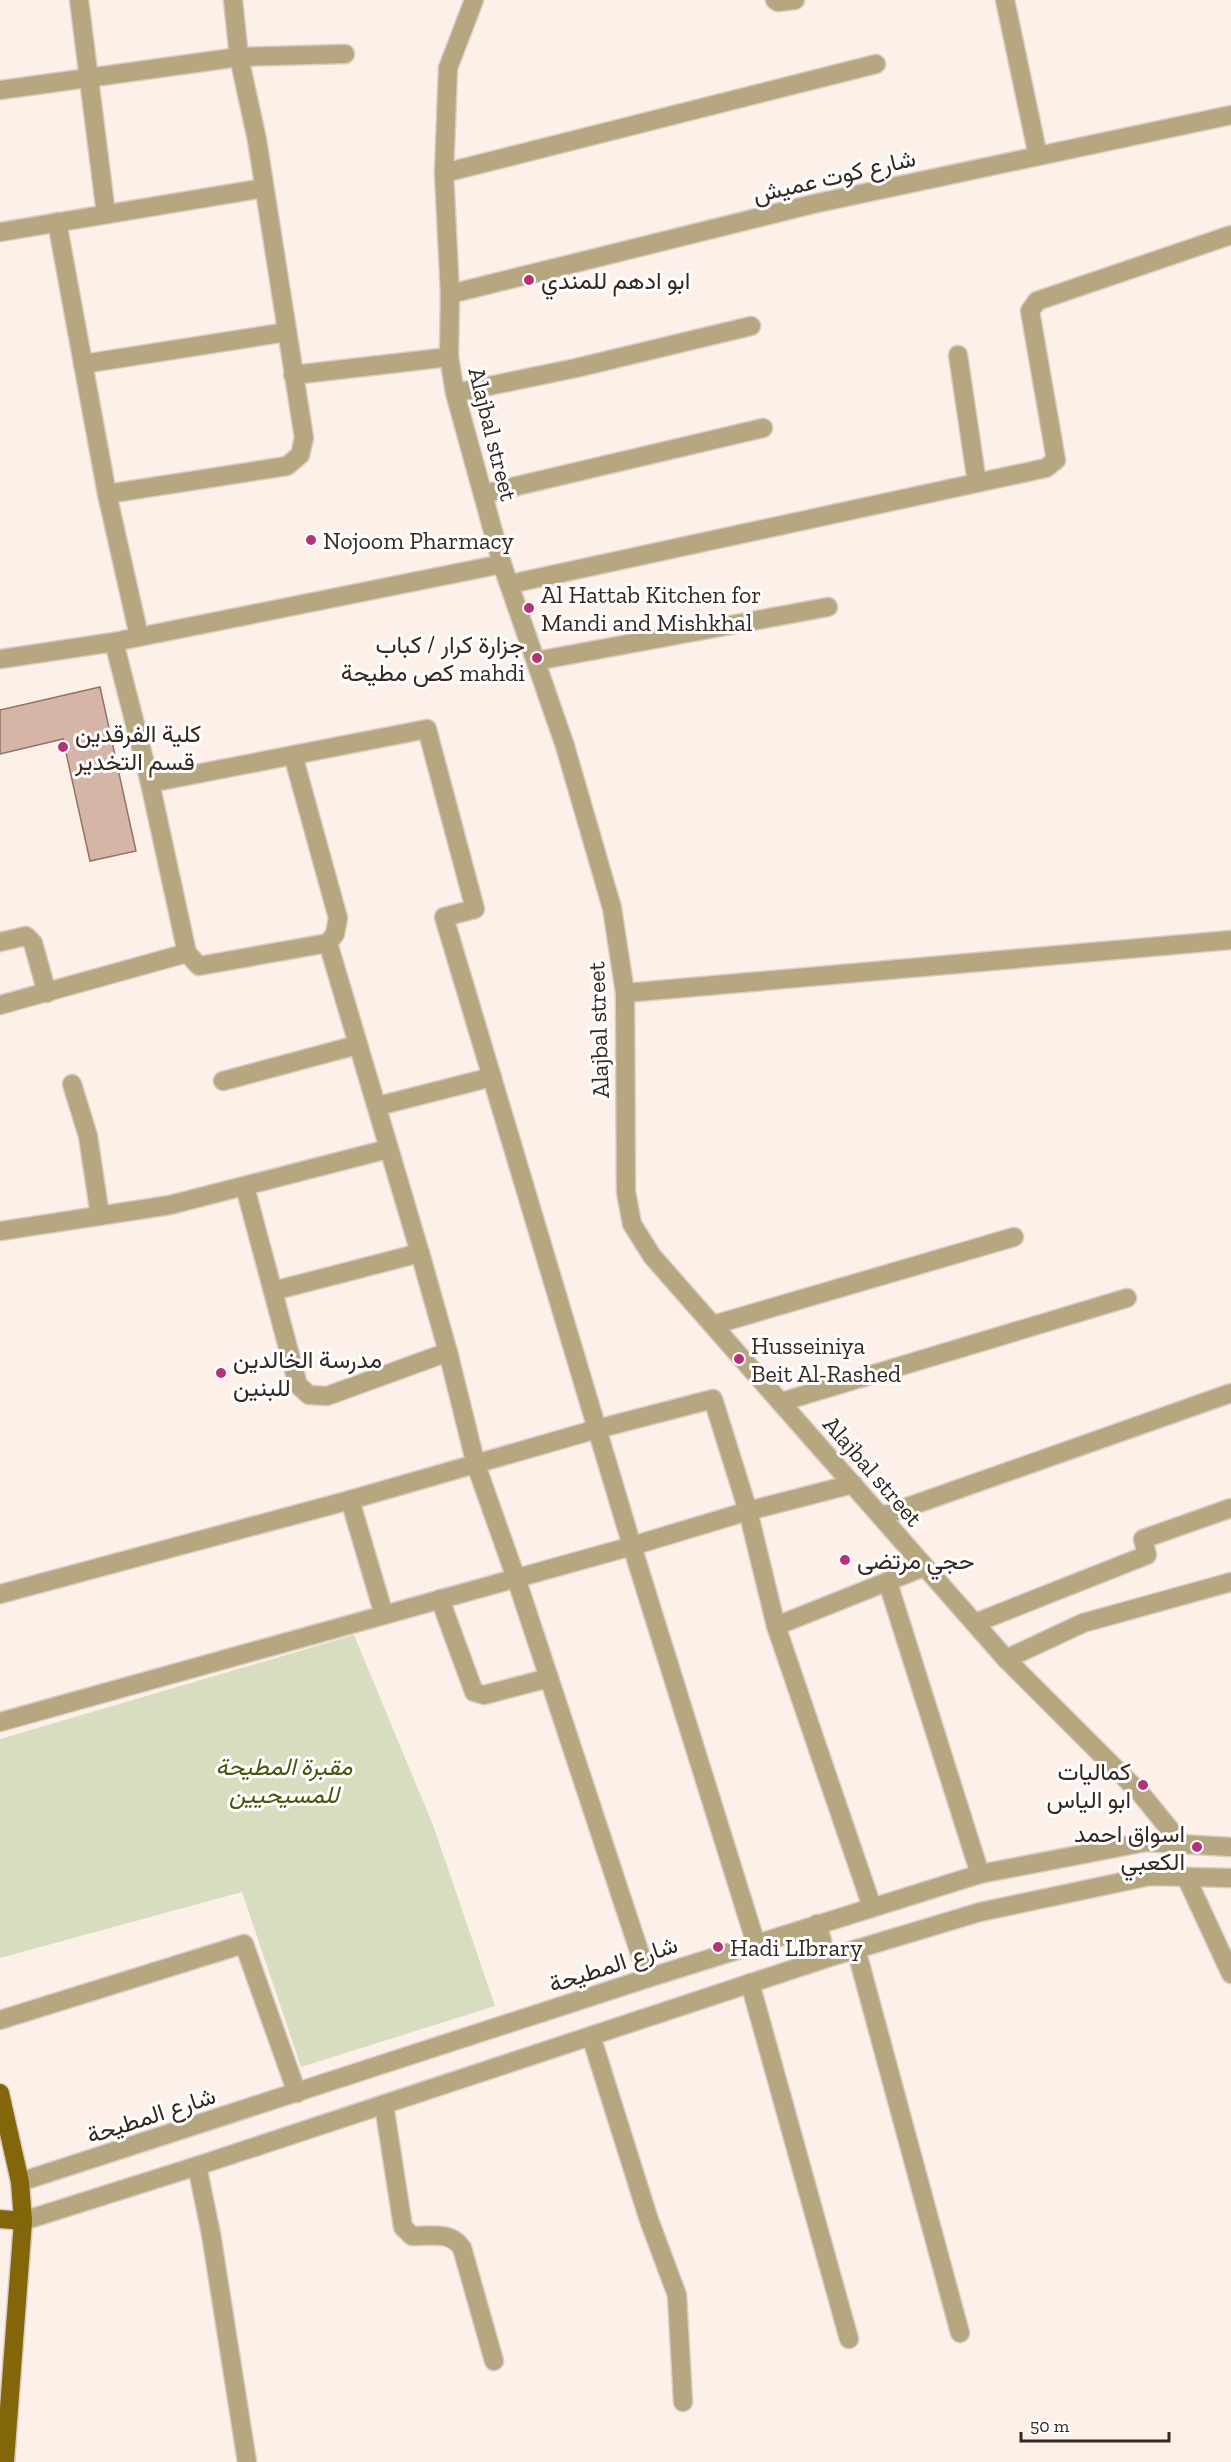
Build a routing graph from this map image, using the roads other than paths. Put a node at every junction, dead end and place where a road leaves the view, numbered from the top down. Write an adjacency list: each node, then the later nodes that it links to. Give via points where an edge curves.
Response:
1 (79, 0): 10 (street)
2 (233, 0): 8 (street)
3 (474, 0): 14 (street, Alajbal street, via 448,68)
4 (775, 0): 5 (street)
5 (795, 0)
6 (1005, 0): 13 (street)
7 (345, 54): 8 (street)
8 (239, 57): 10 (street); 15 (street)
9 (876, 64): 14 (street)
10 (89, 77): 11 (street); 16 (street)
11 (0, 90)
12 (1231, 115): 13 (street, شارع كوت عميش)
13 (1038, 156): 20 (street, شارع كوت عميش, via 813,204)
14 (444, 173): 20 (street, Alajbal street)
15 (264, 188): 16 (street); 22 (street)
16 (106, 214): 17 (street)
17 (57, 222): 18 (street); 25 (street)
18 (0, 232)
19 (1231, 235): 29 (street, via 1037,301 1030,311 1056,460 1046,468)
20 (450, 294): 24 (street, Alajbal street)
21 (751, 326): 27 (street)
22 (286, 332): 25 (street); 26 (street)
23 (958, 355): 29 (street)
24 (448, 357): 26 (street); 27 (street, Alajbal street)
25 (83, 364): 30 (street)
26 (293, 375): 30 (street, via 304,438 300,455 287,466)
27 (455, 393): 31 (street, Alajbal street)
28 (763, 428): 31 (street)
29 (977, 483): 33 (street)
30 (107, 494): 35 (street)
31 (483, 494): 32 (street, Alajbal street)
32 (502, 564): 33 (street, Alajbal street); 35 (street)
33 (510, 584): 38 (street, Alajbal street)
34 (828, 607): 38 (street)
35 (139, 636): 36 (street)
36 (114, 642): 37 (street); 40 (street)
37 (0, 659)
38 (536, 661): 46 (street, Alajbal street, via 612,908)
39 (294, 755): 40 (street); 43 (street, via 338,918 335,934); 49 (street, via 427,729 475,909 444,917)
40 (150, 783): 44 (street)
41 (1231, 940): 46 (street)
42 (0, 942): 45 (street, via 26,936 33,943)
43 (328, 943): 44 (street, via 199,966); 48 (street)
44 (187, 953): 45 (street)
45 (47, 993): 47 (street)
46 (625, 993): 61 (street, Alajbal street, via 626,1192 632,1224 652,1256)
47 (0, 1005)
48 (357, 1045): 50 (street); 52 (street)
49 (492, 1077): 52 (street); 65 (street)
50 (223, 1081)
51 (72, 1084): 55 (street, via 88,1136)
52 (378, 1106): 53 (street)
53 (388, 1149): 54 (street); 58 (street)
54 (245, 1187): 55 (street); 59 (street)
55 (100, 1216): 56 (street)
56 (0, 1231)
57 (1014, 1237): 61 (street)
58 (420, 1253): 59 (street); 62 (street)
59 (273, 1291): 62 (street, via 298,1386 309,1395 327,1396)
60 (1127, 1299): 64 (street)
61 (713, 1325): 64 (street, Alajbal street)
62 (448, 1352): 66 (street)
63 (1231, 1393): 71 (street)
64 (781, 1402): 67 (street, Alajbal street)
65 (597, 1429): 66 (street); 70 (street, via 713,1399); 72 (street)
66 (476, 1465): 68 (street); 74 (street)
67 (853, 1484): 70 (street); 71 (street, Alajbal street)
68 (350, 1500): 77 (street); 79 (street)
69 (1231, 1508): 80 (street, via 1143,1539 1147,1555)
70 (748, 1510): 72 (street); 81 (street)
71 (882, 1516): 73 (street, Alajbal street)
72 (632, 1546): 74 (street); 92 (street)
73 (924, 1567): 76 (street); 80 (street, Alajbal street)
74 (516, 1578): 78 (street); 83 (street)
75 (1231, 1582): 82 (street, via 1083,1623)
76 (888, 1583): 81 (street); 87 (street)
77 (0, 1594)
78 (440, 1599): 79 (street); 83 (street, via 474,1692 484,1695)
79 (384, 1615): 84 (street)
80 (975, 1623): 82 (street, Alajbal street)
81 (776, 1626): 90 (street)
82 (1006, 1659): 85 (street, Alajbal street, via 1141,1794)
83 (549, 1678): 96 (street)
84 (0, 1722)
85 (1181, 1843): 86 (street, شارع المطيحة); 87 (street, شارع المطيحة, via 1146,1842)
86 (1231, 1847)
87 (980, 1874): 90 (street, شارع المطيحة)
88 (1186, 1878): 89 (street); 93 (street, via 1150,1876 980,1912); 95 (street)
89 (1231, 1878)
90 (872, 1907): 91 (street, شارع المطيحة)
91 (817, 1924): 92 (street, شارع المطيحة); 94 (street)
92 (756, 1944): 96 (street, شارع المطيحة)
93 (856, 1949): 94 (street); 107 (street)
94 (827, 1958): 97 (street)
95 (1231, 1974)
96 (648, 1978): 101 (street, شارع المطيحة)
97 (750, 1983): 99 (street); 108 (street)
98 (0, 2020): 101 (street, via 244,1944)
99 (591, 2036): 102 (street); 110 (street, via 677,2295)
100 (0, 2093): 104 (main road)
101 (297, 2093): 104 (street, شارع المطيحة)
102 (384, 2105): 103 (street); 109 (street, via 403,2227 412,2236 446,2236 462,2248)
103 (197, 2166): 106 (street); 112 (street)
104 (20, 2182): 106 (main road)
105 (0, 2219): 106 (main road)
106 (23, 2221): 111 (main road)
107 (960, 2333)
108 (849, 2339)
109 (494, 2361)
110 (683, 2402)
111 (5, 2462)
112 (247, 2462)

